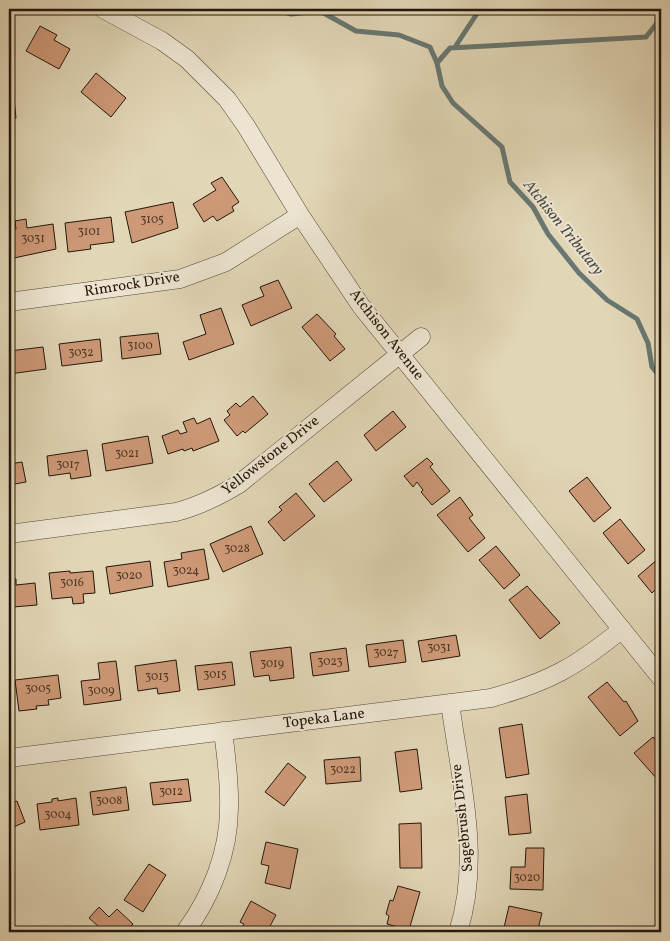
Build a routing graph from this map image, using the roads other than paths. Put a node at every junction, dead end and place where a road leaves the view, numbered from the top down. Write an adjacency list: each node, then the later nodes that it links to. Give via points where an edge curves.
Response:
1 (103, 9): 2 (street, Atchison Avenue, via 162,41 206,76 246,126)
2 (300, 215): 3 (street, Rimrock Drive, via 226,262 180,279); 5 (street, Atchison Avenue, via 337,272)
3 (9, 302)
4 (421, 338): 5 (street, Yellowstone Drive)
5 (400, 354): 6 (street, Yellowstone Drive, via 239,484 217,497 176,512); 7 (street, Atchison Avenue)
6 (9, 534)
7 (622, 629): 8 (street, Atchison Avenue); 9 (street, Topeka Lane, via 557,676 490,698)
8 (661, 678)
9 (450, 703): 10 (street, Topeka Lane); 13 (street, Sagebrush Drive, via 470,851 469,881)
10 (223, 731): 11 (street, Topeka Lane); 12 (street, via 229,808 227,834 212,886)
11 (9, 758)
12 (185, 932)
13 (458, 932)

